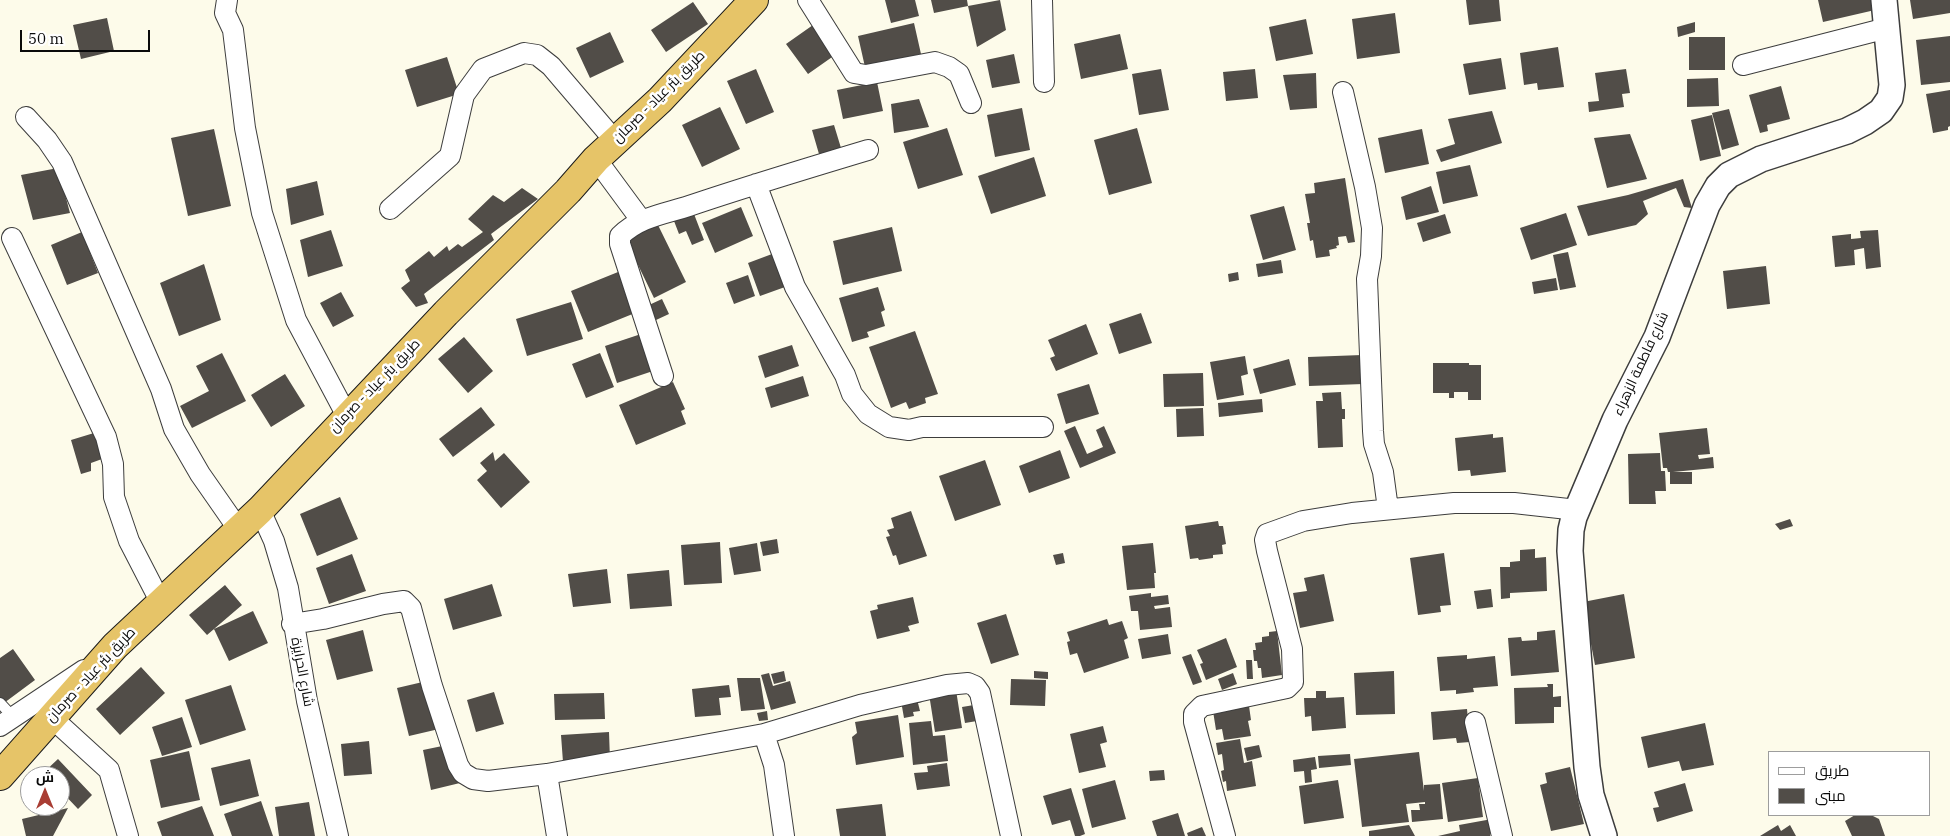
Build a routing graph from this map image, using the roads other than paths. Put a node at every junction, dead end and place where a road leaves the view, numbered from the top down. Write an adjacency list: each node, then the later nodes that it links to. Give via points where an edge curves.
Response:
1 (227, 0): 19 (street, via 225,13 232,30 245,128 262,213 296,320)
2 (754, 0): 12 (highway, طريق بئر عياد - صرمان, via 660,100)
3 (808, 0): 10 (street, via 854,74 866,75 935,62 959,74)
4 (1042, 0): 8 (street)
5 (1884, 0): 6 (street, شارع فاطمة الزهراء)
6 (1887, 28): 7 (street); 23 (street, شارع فاطمة الزهراء, via 1892,85 1890,98 1881,111 1847,131 1761,159 1729,175 1718,186 1707,205 1657,337 1615,420)
7 (1743, 64)
8 (1044, 82)
9 (1343, 92): 21 (street, via 1372,228 1367,279 1373,431)
10 (971, 103)
11 (26, 116): 24 (street, via 62,162 161,388 174,429)
12 (605, 150): 15 (street, via 551,66 537,55 524,53 483,69 464,95 450,156); 16 (street); 19 (highway, طريق بئر عياد - صرمان)
13 (868, 150): 14 (street)
14 (756, 184): 16 (street); 20 (street, via 795,288 845,375 852,394 868,414 889,427 908,430 922,427)
15 (390, 209)
16 (641, 220): 18 (street, via 620,236 620,244)
17 (12, 238): 25 (street, via 106,437 113,464 114,497 129,541)
18 (663, 376)
19 (347, 416): 22 (highway, طريق بئر عياد - صرمان)
20 (1042, 427)
21 (1388, 509): 23 (street, via 1454,503 1514,503); 39 (street, via 1303,521 1267,534 1267,551 1292,649 1293,682 1287,688 1202,706 1194,714)
22 (260, 510): 24 (highway, طريق بئر عياد - صرمان); 26 (street, شارع الحرايزة, via 274,541 288,588)
23 (1576, 510): 41 (street, شارع فاطمة الزهراء, via 1570,551 1575,628 1587,767 1591,795)
24 (239, 530): 25 (highway, طريق بئر عياد - صرمان)
25 (161, 603): 27 (highway, طريق بئر عياد - صرمان)
26 (292, 624): 32 (street, via 404,601 411,608 432,686 463,774 488,781); 35 (street, شارع الحرايزة)
27 (115, 646): 28 (street, via 73,678); 29 (highway, طريق بئر عياد - صرمان)
28 (4, 715)
29 (52, 718): 33 (highway, طريق بئر عياد - صرمان); 34 (street, via 110,770)
30 (1475, 722): 40 (street)
31 (764, 734): 32 (street); 37 (street, via 774,765); 38 (street, via 881,700 968,683 980,693)
32 (547, 774): 36 (street)
33 (0, 776)
34 (128, 836)
35 (338, 836)
36 (557, 836)
37 (784, 836)
38 (1012, 836)
39 (1226, 836)
40 (1502, 836)
41 (1604, 836)

